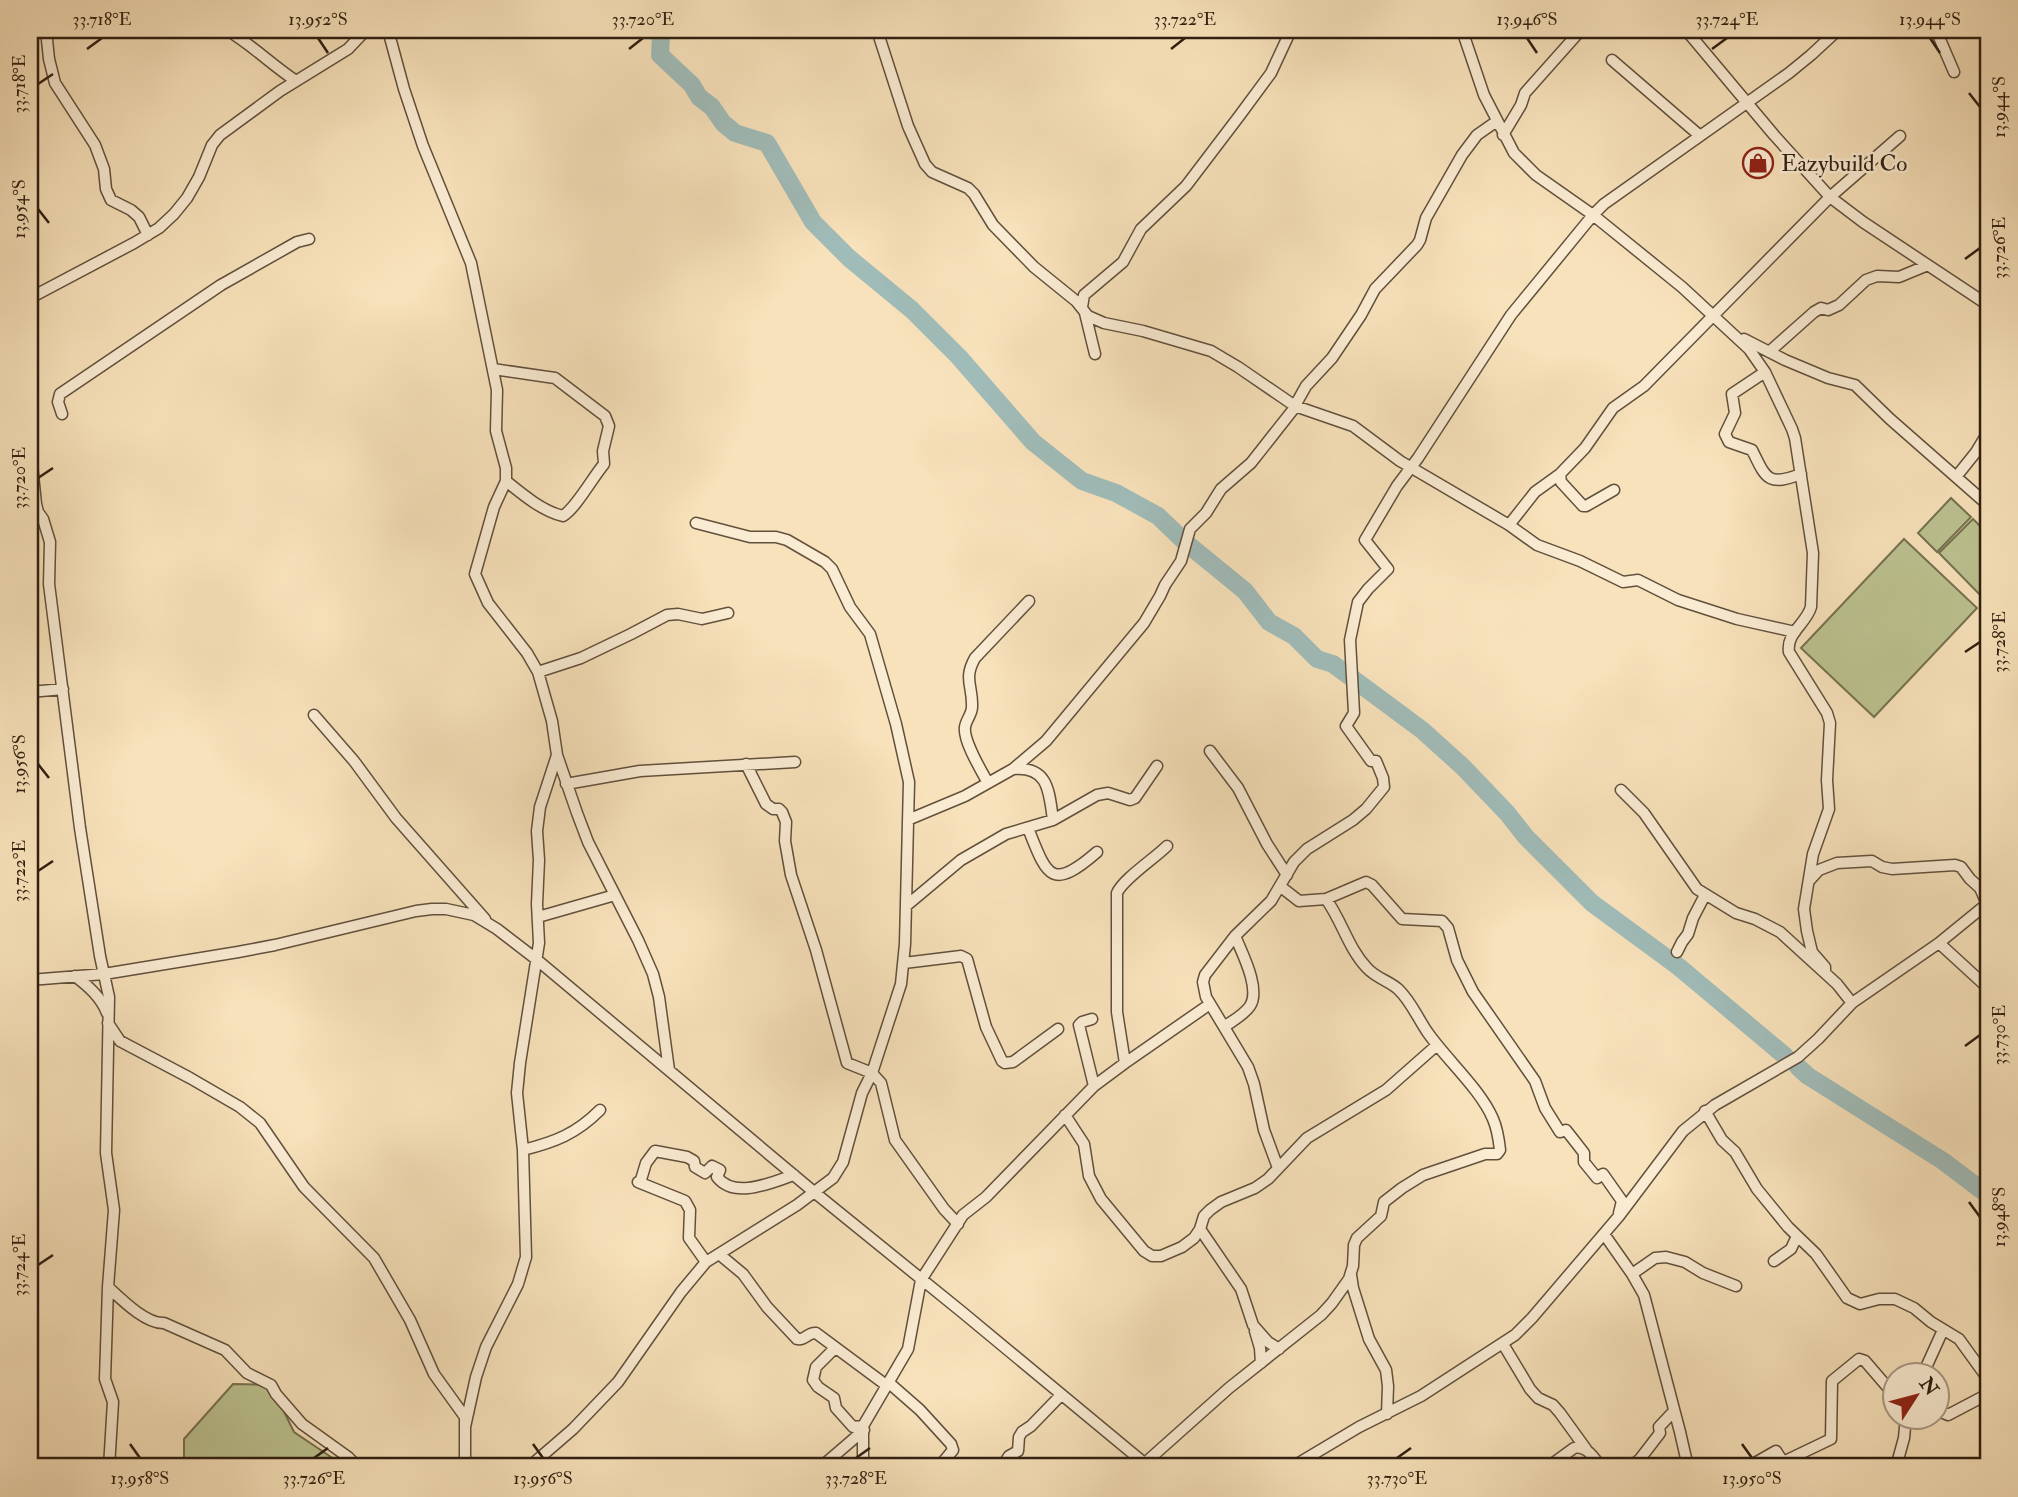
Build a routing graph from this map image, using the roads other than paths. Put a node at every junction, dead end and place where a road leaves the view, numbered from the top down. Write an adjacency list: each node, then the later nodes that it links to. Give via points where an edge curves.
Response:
1 (46, 30): 22 (street, via 55,83 95,145 111,200 139,217)
2 (227, 30): 14 (street)
3 (366, 30): 14 (street, via 348,49)
4 (388, 30): 32 (street, via 423,146 471,262)
5 (877, 30): 27 (street, via 925,164 932,172 968,188 993,225)
6 (1291, 30): 27 (street, via 1271,73 1240,115 1186,186 1141,229 1123,262 1084,295)
7 (1462, 30): 16 (street)
8 (1581, 30): 17 (street, via 1525,93)
9 (1686, 30): 15 (street)
10 (1838, 30): 15 (street, via 1789,73)
11 (1936, 30): 13 (street)
12 (1612, 60): 18 (street)
13 (1954, 72)
14 (296, 81): 22 (street, via 220,135 187,198)
15 (1746, 102): 18 (street); 20 (street)
16 (1497, 121): 17 (street); 34 (street, via 1470,144 1426,218 1420,240 1375,289)
17 (1503, 135): 21 (street, via 1523,164)
18 (1699, 135): 21 (street)
19 (1900, 136): 20 (street)
20 (1830, 197): 24 (street); 28 (street)
21 (1593, 215): 28 (street); 38 (street, via 1511,316)
22 (148, 234): 25 (street)
23 (309, 239): 35 (street, via 221,285 103,363 60,394)
24 (1928, 265): 26 (street); 30 (street, via 1899,277 1866,280 1839,305 1814,312)
25 (30, 298)
26 (1988, 305)
27 (1083, 308): 31 (street); 34 (street, via 1098,321 1211,351)
28 (1714, 316): 29 (street); 39 (street, via 1644,386 1613,408)
29 (1732, 333): 30 (street); 33 (street)
30 (1769, 352): 41 (street, via 1855,385)
31 (1095, 354)
32 (493, 369): 42 (street, via 496,431); 42 (street, via 555,378 605,416 610,426 604,464 563,516)
33 (1765, 372): 40 (street, via 1792,429); 40 (street, via 1732,394 1735,414 1725,435 1730,442 1752,450 1771,479)
34 (1295, 406): 38 (street, via 1353,426); 59 (street, via 1251,463 1221,489 1190,529 1181,561 1144,623 1046,741)
35 (62, 414)
36 (1988, 432): 41 (street)
37 (30, 446): 51 (street, via 36,504 50,542 49,584)
38 (1410, 467): 46 (street); 68 (street, via 1365,540 1388,569 1358,602 1350,640 1354,713 1346,726 1371,761 1376,761 1384,787 1360,815 1307,849)
39 (1560, 474): 43 (street, via 1561,482 1583,506); 46 (street, via 1535,492)
40 (1801, 474): 49 (street, via 1812,543 1811,607)
41 (1956, 477): 44 (street)
42 (506, 481): 50 (street, via 475,574 488,603)
43 (1614, 490)
44 (1988, 505)
45 (696, 523): 63 (street, via 750,537 787,540 829,565 870,634 908,775)
46 (1509, 525): 49 (street, via 1532,542 1623,582 1638,580 1678,600)
47 (1029, 601): 60 (street, via 970,666 972,708 965,736)
48 (728, 613): 50 (street, via 702,619 667,615 581,658)
49 (1794, 632): 69 (street, via 1789,652 1830,723 1828,816)
50 (538, 673): 55 (street)
51 (63, 689): 52 (street); 84 (street)
52 (30, 692)
53 (314, 715): 77 (street)
54 (1210, 751): 68 (street, via 1238,788)
55 (558, 755): 61 (street); 76 (street, via 540,807 537,831)
56 (795, 762): 57 (street)
57 (746, 764): 61 (street, via 640,771); 97 (street, via 766,804 784,816 791,875 847,1063)
58 (1157, 766): 64 (street, via 1135,798 1097,795)
59 (1013, 769): 60 (street); 64 (street, via 1032,771 1046,783)
60 (988, 783): 63 (street)
61 (566, 784): 71 (street)
62 (1621, 790): 72 (street)
63 (910, 818): 75 (street)
64 (1053, 820): 65 (street)
65 (1028, 828): 67 (street, via 1051,873 1069,874); 75 (street, via 1006,834 971,854)
66 (1167, 846): 95 (street, via 1117,893 1117,1012)
67 (1097, 852)
68 (1287, 874): 70 (street)
69 (1807, 883): 74 (street, via 1819,870 1837,863 1872,861 1892,869 1955,865 1980,888); 83 (street, via 1807,931 1812,952)
70 (1281, 887): 73 (street, via 1299,901); 78 (street)
71 (615, 895): 76 (street); 96 (street, via 653,974)
72 (1705, 895): 80 (street); 83 (street, via 1780,932)
73 (1326, 899): 94 (street, via 1367,969 1398,989); 106 (street, via 1366,882 1402,919 1442,921 1473,992 1535,1081 1560,1132 1566,1130 1584,1153 1584,1162 1597,1178 1603,1174 1622,1201)
74 (1987, 903): 79 (street)
75 (906, 906): 82 (street)
76 (538, 917): 81 (street)
77 (487, 922): 81 (street); 84 (street, via 459,911 416,911 275,945)
78 (1235, 936): 89 (street, via 1205,975); 92 (street, via 1251,980 1252,1001)
79 (1939, 943): 87 (street); 88 (street)
80 (1677, 952)
81 (536, 959): 96 (street); 102 (street, via 517,1093)
82 (904, 963): 93 (street, via 967,958 986,1027 1005,1063); 97 (street)
83 (1825, 972): 88 (street)
84 (104, 974): 85 (street); 90 (street)
85 (75, 976): 86 (street); 90 (street, via 104,1003)
86 (30, 980)
87 (1988, 988)
88 (1852, 1003): 100 (street, via 1798,1057)
89 (1210, 1004): 92 (street); 95 (street)
90 (108, 1019): 118 (street, via 106,1153 114,1210); 134 (street, via 120,1041 240,1107 260,1123 304,1187 374,1258 413,1326 433,1374 465,1417)
91 (1092, 1019): 98 (street, via 1079,1025)
92 (1224, 1027): 103 (street, via 1248,1067)
93 (1058, 1029)
94 (1437, 1045): 103 (street, via 1386,1090 1307,1138); 114 (street, via 1489,1110 1500,1150 1423,1175 1384,1202 1381,1216 1357,1238)
95 (1125, 1062): 98 (street)
96 (669, 1070): 104 (street)
97 (872, 1073): 105 (street, via 843,1162 833,1178); 107 (street, via 881,1083 895,1140)
98 (1094, 1086): 101 (street)
99 (600, 1110): 102 (street, via 564,1138)
100 (1706, 1111): 106 (street, via 1683,1131); 110 (street, via 1756,1189)
101 (1065, 1115): 107 (street); 108 (street, via 1084,1144 1089,1176 1101,1199 1144,1251 1152,1256 1171,1253)
102 (523, 1150): 134 (street, via 526,1257 518,1284 486,1347)
103 (1278, 1168): 108 (street, via 1255,1188 1210,1209)
104 (794, 1175): 105 (street); 113 (street, via 742,1188 720,1181 720,1170 712,1166 705,1172 687,1157 655,1150 639,1182 685,1202 690,1210 689,1238)
105 (814, 1192): 111 (street); 116 (street)
106 (1619, 1216): 109 (street)
107 (958, 1224): 116 (street)
108 (1200, 1229): 119 (street, via 1241,1289)
109 (1604, 1234): 115 (street); 121 (street, via 1532,1318)
110 (1797, 1236): 112 (street, via 1790,1249); 120 (street, via 1847,1298 1860,1304 1895,1298)
111 (719, 1254): 113 (street); 122 (street, via 743,1274 797,1339 816,1333)
112 (1774, 1261)
113 (706, 1262): 143 (street, via 618,1382)
114 (1351, 1272): 123 (street, via 1321,1315); 133 (street, via 1369,1339 1388,1378)
115 (1632, 1274): 117 (street, via 1655,1258 1666,1257); 131 (street, via 1644,1295)
116 (921, 1280): 128 (street, via 908,1349); 130 (street)
117 (1736, 1286)
118 (108, 1287): 140 (street, via 105,1379 113,1402); 141 (street, via 155,1324 164,1323 225,1350 247,1373 271,1385 302,1424)
119 (1253, 1325): 123 (street); 125 (street)
120 (1943, 1330): 124 (street); 126 (street, via 1959,1339)
121 (1503, 1344): 133 (street); 137 (street, via 1530,1389 1553,1405)
122 (835, 1348): 128 (street); 135 (street, via 817,1367 813,1380 834,1398 836,1408 853,1427)
123 (1279, 1349): 125 (street)
124 (1929, 1360)
125 (1261, 1363): 139 (street)
126 (1988, 1380)
127 (1882, 1382): 155 (street, via 1859,1359 1832,1381 1831,1439 1783,1462 1776,1451)
128 (887, 1384): 135 (street); 148 (street, via 920,1410 953,1447)
129 (1988, 1394): 132 (street)
130 (1061, 1395): 139 (street); 149 (street, via 1022,1432 1018,1451)
131 (1674, 1411): 153 (street); 154 (street)
132 (1952, 1413)
133 (1387, 1414): 150 (street)
134 (465, 1427): 142 (street)
135 (864, 1428): 146 (street); 147 (street)
136 (1905, 1430): 156 (street)
137 (1586, 1449): 151 (street, via 1578,1446); 152 (street)
138 (1988, 1461): 157 (street)
139 (1147, 1465)
140 (109, 1467)
141 (358, 1467)
142 (465, 1467)
143 (529, 1467)
144 (731, 1467): 145 (street)
145 (752, 1467)
146 (821, 1467)
147 (865, 1467)
148 (939, 1467)
149 (1002, 1467)
150 (1292, 1467)
151 (1548, 1467)
152 (1601, 1467)
153 (1630, 1467)
154 (1688, 1467)
155 (1748, 1467)
156 (1896, 1467)
157 (1986, 1467)

